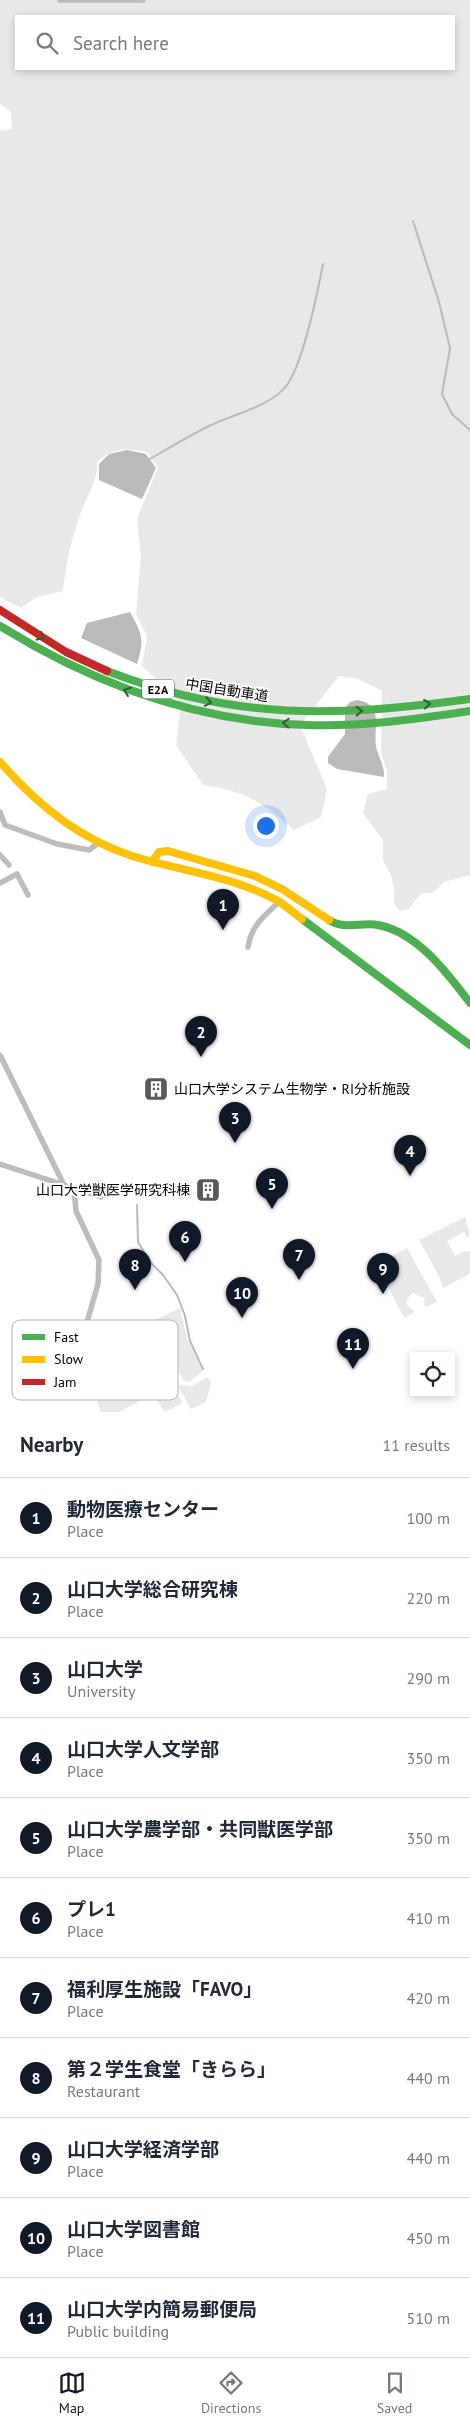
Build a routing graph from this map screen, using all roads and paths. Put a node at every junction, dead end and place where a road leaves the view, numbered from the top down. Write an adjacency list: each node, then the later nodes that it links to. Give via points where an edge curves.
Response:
1 (60, 0): 2 (street)
2 (143, 0)
3 (0, 610): 5 (main road, 中国自動車道 / E2A, one-way to 5, via 67,652 167,692 211,702 255,709 334,712)
4 (0, 626): 6 (main road, 中国自動車道 / E2A, one-way to 4, via 335,724 279,723 224,717 151,699 98,680 32,647)
5 (470, 699)
6 (470, 711)
7 (0, 762): 10 (main road, via 37,802)
8 (0, 812): 9 (street)
9 (1, 823): 10 (street, via 58,844 89,850)
10 (98, 842): 12 (main road)
11 (0, 855): 13 (street)
12 (152, 862): 16 (main road, via 232,881); 18 (main road, via 159,852 168,851 240,871 282,889 333,924 370,924 397,931 440,968)
13 (9, 865)
14 (0, 883): 15 (street, via 17,874)
15 (28, 895)
16 (279, 902): 17 (street, via 254,926); 19 (main road)
17 (248, 947)
18 (470, 1002)
19 (470, 1045)
20 (0, 1055): 22 (street)
21 (0, 1164): 22 (street)
22 (64, 1184): 23 (street)
23 (74, 1189): 24 (street); 25 (street, via 76,1210 99,1260 98,1284)
24 (101, 1197)
25 (88, 1320)

